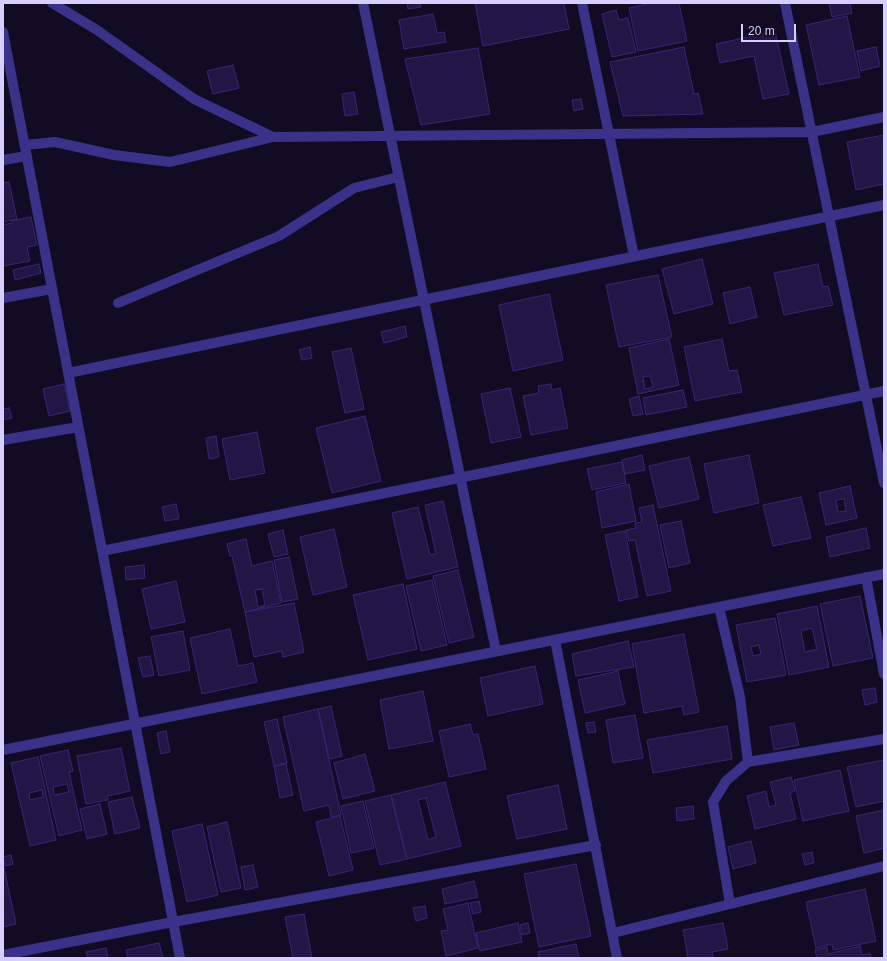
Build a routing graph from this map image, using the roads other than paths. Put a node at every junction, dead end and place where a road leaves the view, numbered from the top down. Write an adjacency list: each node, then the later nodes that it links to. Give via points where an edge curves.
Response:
1 (52, 3): 9 (street, via 97,30 194,99)
2 (363, 3): 10 (street)
3 (582, 3): 8 (street)
4 (785, 3): 7 (street)
5 (3, 32): 11 (street)
6 (884, 117): 7 (street)
7 (812, 132): 8 (street); 16 (street)
8 (609, 134): 10 (street); 17 (street)
9 (273, 137): 10 (street); 11 (street, via 170,162 114,155 55,142)
10 (390, 137): 14 (street)
11 (25, 145): 12 (street)
12 (27, 156): 13 (street); 18 (street)
13 (3, 160)
14 (398, 177): 20 (street); 21 (street, via 354,188 279,236)
15 (884, 205): 16 (street)
16 (829, 216): 17 (street); 24 (street)
17 (634, 256): 20 (street)
18 (52, 289): 19 (street); 22 (street)
19 (3, 298)
20 (424, 300): 22 (street); 27 (street)
21 (118, 303)
22 (68, 373): 25 (street)
23 (884, 390): 24 (street)
24 (866, 394): 27 (street); 28 (street)
25 (78, 427): 26 (street); 29 (street)
26 (3, 440)
27 (460, 478): 29 (street); 34 (street)
28 (884, 483)
29 (102, 551): 36 (street)
30 (884, 574): 31 (street)
31 (866, 577): 32 (street); 35 (street)
32 (719, 607): 33 (street); 39 (street, via 740,697)
33 (555, 640): 34 (street); 40 (street)
34 (496, 652): 36 (street)
35 (884, 674)
36 (135, 724): 38 (street); 43 (street)
37 (884, 738): 39 (street)
38 (3, 750)
39 (748, 762): 42 (street, via 726,780 713,802)
40 (596, 845): 43 (street); 44 (street)
41 (884, 866): 42 (street)
42 (730, 904): 44 (street)
43 (173, 922): 45 (street); 46 (street)
44 (613, 933): 47 (street)
45 (3, 955)
46 (180, 958)
47 (617, 958)

